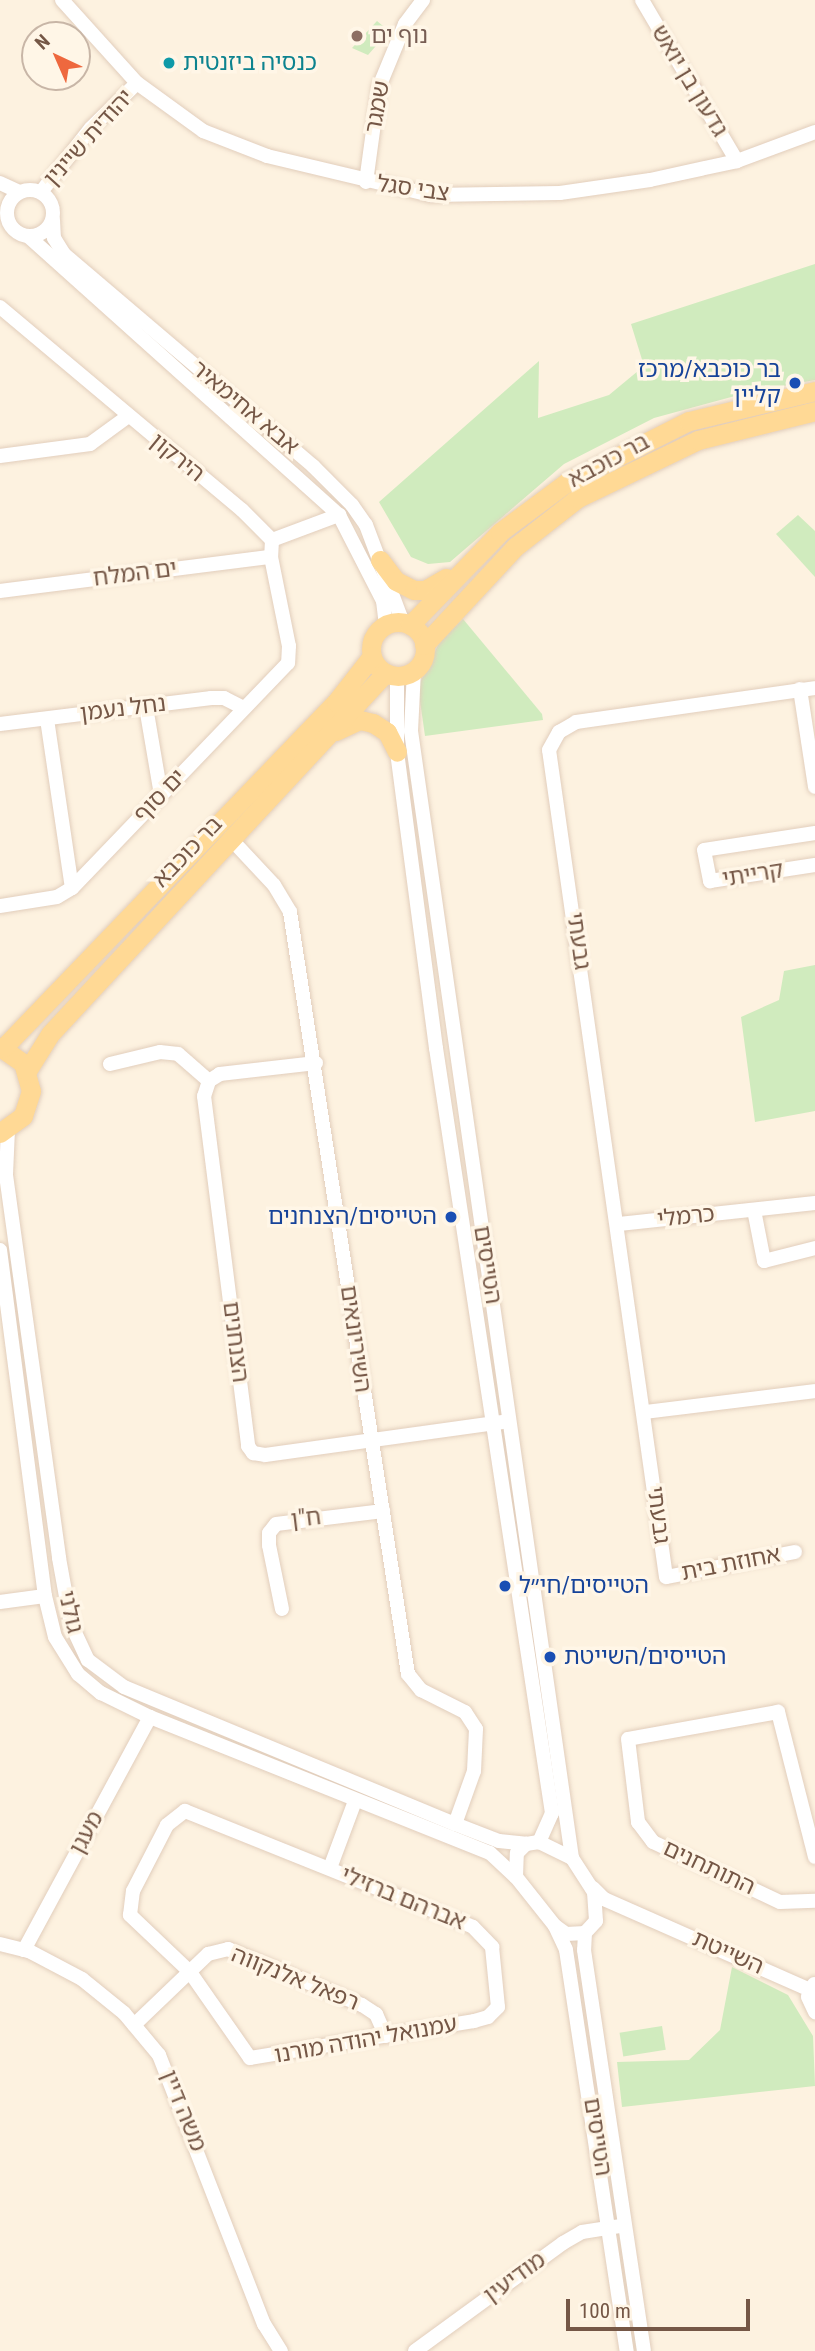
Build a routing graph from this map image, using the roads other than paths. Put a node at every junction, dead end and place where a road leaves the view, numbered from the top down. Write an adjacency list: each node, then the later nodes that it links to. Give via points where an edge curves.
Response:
1 (62, 0): 4 (street, צבי סגל)
2 (423, 0): 7 (street, שמגר, via 396,43 379,87)
3 (642, 0): 6 (street, גדעון בן יואש)
4 (137, 83): 7 (street, צבי סגל, via 203,131 267,156); 10 (street, יהודית שיינין, via 92,128)
5 (815, 132): 6 (street, צבי סגל)
6 (737, 161): 7 (street, צבי סגל, via 587,189 491,197 431,195)
7 (366, 182)
8 (0, 183): 9 (street)
9 (19, 192): 10 (street); 11 (street)
10 (41, 192): 12 (street, via 52,203)
11 (3, 210): 13 (street, via 16,231)
12 (53, 220): 13 (street, via 43,233); 23 (street, אבא אחימאיר, via 54,238 64,254 352,505)
13 (28, 236): 19 (street, אבא אחימאיר)
14 (0, 307): 17 (street, הירקון)
15 (815, 391): 22 (main road, בר כוכבא, via 713,414 638,443 567,482)
16 (815, 411): 26 (main road, בר כוכבא, via 698,440 578,498 515,547)
17 (127, 417): 18 (street, via 90,444); 20 (street, הירקון, via 243,510)
18 (0, 454)
19 (339, 515): 20 (street); 25 (street, אבא אחימאיר, via 383,601)
20 (272, 540): 21 (street)
21 (271, 557): 24 (street, ים המלח); 31 (street, ים סוף, via 289,646 288,663)
22 (472, 558): 23 (main road, via 425,590 396,581); 25 (main road, בר כוכבא)
23 (380, 560): 25 (street, אבא אחימאיר)
24 (0, 592)
25 (400, 624): 26 (main road); 27 (main road, via 374,637)
26 (424, 645): 28 (main road, via 422,660)
27 (372, 656): 28 (main road); 43 (main road, בר כוכבא, via 336,702)
28 (399, 673): 34 (main road, בר כוכבא); 35 (street, הטייסים); 56 (street, הטייסים)
29 (807, 689): 36 (street); 51 (street, גבעתי, via 576,722 559,732 549,750)
30 (146, 707): 31 (street, נחל נעמן, via 224,698); 32 (street, נחל נעמן); 37 (street)
31 (244, 708): 37 (street, ים סוף)
32 (47, 719): 33 (street, נחל נעמן); 41 (street)
33 (0, 724)
34 (315, 746): 35 (main road, via 345,724 360,720 381,726); 39 (main road, בר כוכבא)
35 (397, 752): 57 (street, הטייסים, via 438,1062)
36 (815, 787)
37 (161, 795): 41 (street, ים סוף)
38 (815, 833): 40 (street, קרייתי, via 704,850 710,881)
39 (230, 838): 44 (street, השיריונאים, via 274,885 290,912); 46 (main road, בר כוכבא, via 50,1034)
40 (815, 865)
41 (72, 888): 42 (street, ים סוף, via 57,897)
42 (0, 906)
43 (1, 1047): 46 (main road)
44 (316, 1063): 47 (street, via 220,1074); 58 (street, השיריונאים)
45 (110, 1064): 47 (street, via 160,1052 178,1054)
46 (27, 1071): 48 (main road, via 29,1104)
47 (209, 1081): 58 (street, הצנחנים, via 204,1096 248,1446 253,1453 265,1455)
48 (4, 1131): 67 (street, גולני, via 6,1175 59,1558 77,1644 104,1676 124,1688)
49 (815, 1203): 50 (street, כרמלי)
50 (754, 1210): 51 (street, כרמלי); 52 (street, via 764,1261)
51 (619, 1224): 55 (street, גבעתי)
52 (815, 1248)
53 (0, 1250): 62 (street, גולני)
54 (815, 1391): 55 (street)
55 (645, 1412): 61 (street, גבעתי)
56 (511, 1421): 57 (street, הצנחנים); 70 (street, הטייסים)
57 (494, 1422): 58 (street, הצנחנים); 68 (street, הטייסים, via 552,1813)
58 (369, 1440): 59 (street, השיריונאים)
59 (383, 1511): 64 (street, ח"ן, via 276,1524 269,1533 269,1545); 67 (street, השיריונאים, via 408,1674 421,1690 465,1712 476,1729 474,1771)
60 (795, 1552): 61 (street, אחוזת בית)
61 (666, 1577)
62 (45, 1597): 63 (street); 65 (street, גולני, via 55,1637 78,1674 101,1693)
63 (0, 1602)
64 (282, 1609)
65 (150, 1717): 66 (street, גולני); 81 (street, מעגן)
66 (355, 1801): 71 (street, אברהם ברזילי); 72 (street, גולני, via 489,1853)
67 (455, 1824): 68 (street, גולני, via 499,1841)
68 (532, 1843): 70 (street, גולני); 72 (street, הטייסים, via 513,1865)
69 (815, 1857): 74 (street, התותחנים, via 778,1712 628,1739 638,1822 653,1842 780,1902)
70 (572, 1858): 73 (street)
71 (330, 1868): 75 (street, אברהם ברזילי, via 185,1811 167,1825 151,1854 128,1905); 84 (street, אברהם ברזילי, via 485,1936 492,1947)
72 (516, 1877): 78 (street, הטייסים)
73 (591, 1885): 76 (street, השייטת, via 604,1899); 77 (street, via 599,1907)
74 (815, 1901)
75 (130, 1915): 82 (street, עמנואל יהודה מורנו)
76 (645, 1917): 77 (street, השייטת, via 620,1913); 83 (street, השייטת)
77 (596, 1921): 79 (street)
78 (555, 1926): 79 (street, via 566,1934); 88 (street, הטייסים, via 566,1950)
79 (585, 1933): 88 (street, הטייסים)
80 (0, 1944): 81 (street, משה דיין)
81 (24, 1950): 86 (street, משה דיין, via 82,1979)
82 (190, 1972): 86 (street, רפאל אלנקווה); 87 (street, רפאל אלנקווה, via 208,1954 228,1949 362,2005 376,2014); 87 (street, עמנואל יהודה מורנו, via 250,2058)
83 (812, 1986): 85 (street, via 809,2003)
84 (498, 2007): 87 (street, עמנואל יהודה מורנו, via 488,2017 474,2021)
85 (815, 2012)
86 (134, 2025): 89 (street, משה דיין, via 164,2066 264,2324)
87 (386, 2036)
88 (618, 2227): 90 (street, מודיעין, via 582,2232 563,2243); 91 (street, הטייסים); 92 (street, הטייסים)
89 (281, 2351)
90 (415, 2351)
91 (627, 2351)
92 (644, 2351)

